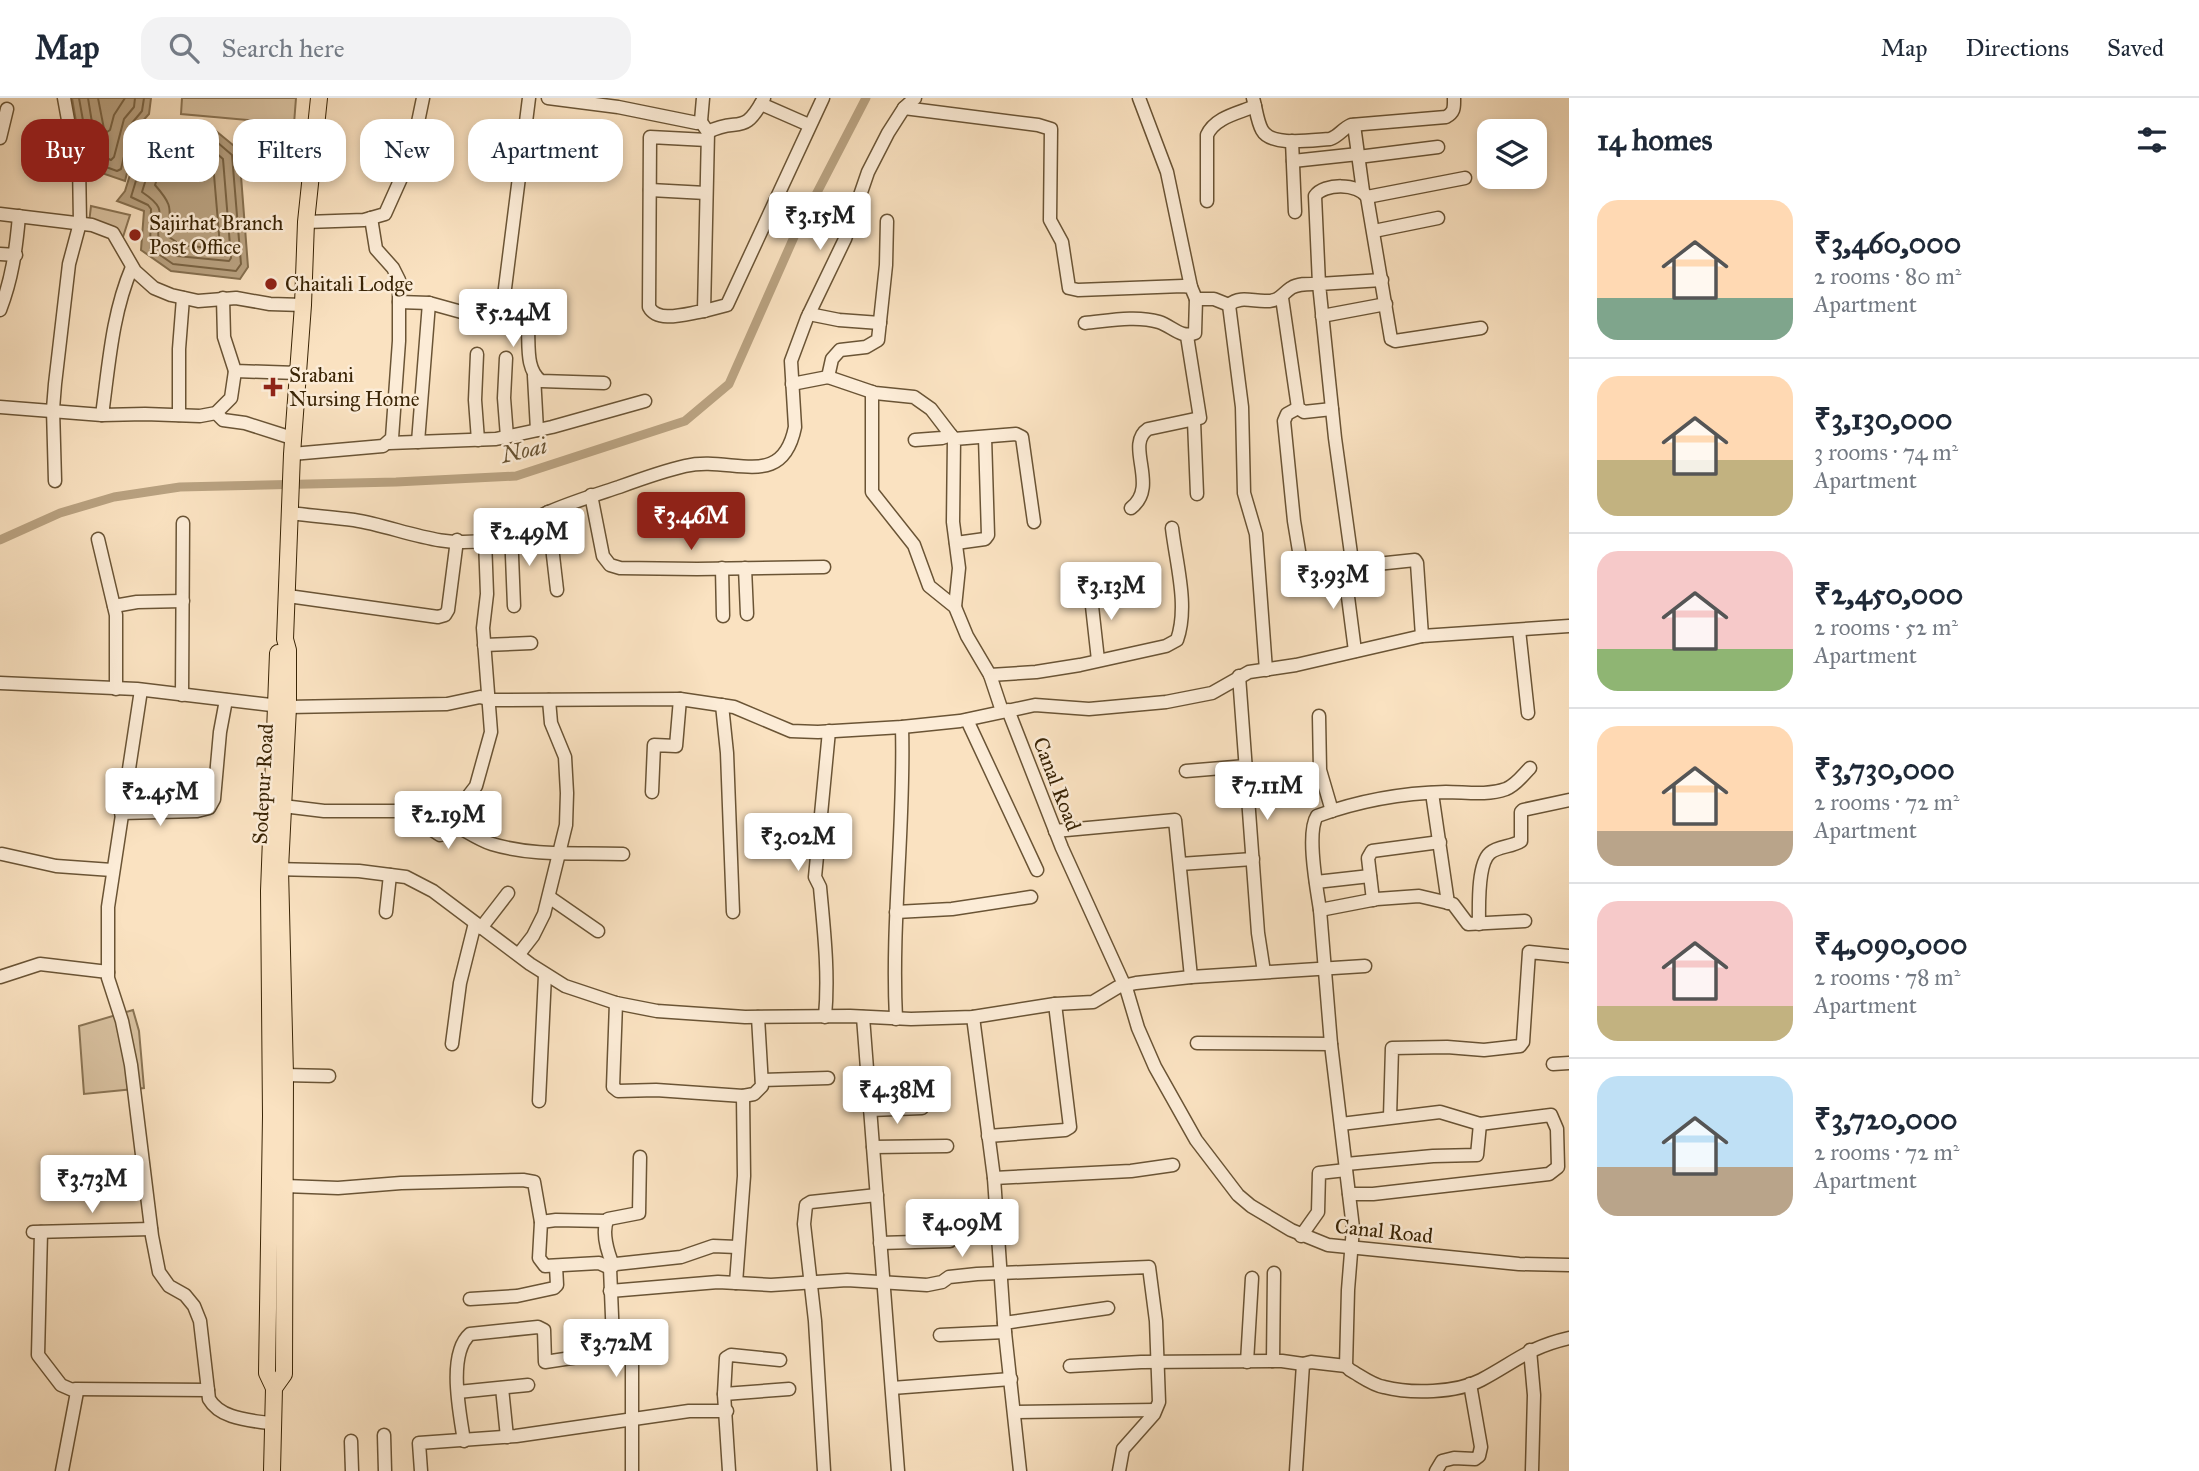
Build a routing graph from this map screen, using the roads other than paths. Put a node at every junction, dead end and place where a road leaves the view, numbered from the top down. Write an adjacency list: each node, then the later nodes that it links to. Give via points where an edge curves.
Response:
1 (64, 98): 35 (street, via 79,162)
2 (319, 98): 34 (main road, Sodepur Road)
3 (423, 98): 31 (street, via 411,156 390,205 385,214)
4 (529, 98): 55 (street)
5 (548, 98): 17 (street, via 618,107)
6 (703, 98): 17 (street)
7 (823, 98): 15 (street)
8 (915, 98): 13 (street)
9 (1139, 98): 42 (street, via 1167,172)
10 (1454, 98): 16 (street, via 1454,108 1446,117)
11 (762, 101): 15 (street); 17 (street, via 746,122)
12 (1254, 102): 19 (street, via 1267,136); 27 (street, via 1210,128)
13 (904, 108): 42 (street, via 1051,129 1050,220 1062,242 1069,288 1167,286); 53 (street, via 868,172 845,239)
14 (7, 109): 18 (street)
15 (809, 125): 52 (street, via 727,305)
16 (1354, 125): 19 (street, via 1330,139); 21 (street)
17 (705, 131): 24 (street, via 650,136); 25 (street)
18 (0, 138)
19 (1292, 141): 22 (street)
20 (1438, 148): 21 (street)
21 (1358, 156): 22 (street); 26 (street)
22 (1293, 161): 28 (street)
23 (1465, 178): 26 (street)
24 (650, 190): 25 (street); 52 (street, via 649,307 660,317)
25 (706, 193): 52 (street)
26 (1365, 194): 36 (street); 41 (street, via 1358,188 1327,187 1315,196)
27 (1208, 201)
28 (1295, 212)
29 (0, 214): 30 (street)
30 (19, 216): 35 (street); 38 (street)
31 (371, 218): 34 (street); 46 (street, via 376,249 397,272)
32 (1438, 218): 36 (street)
33 (887, 221): 56 (street)
34 (306, 222): 49 (main road, Sodepur Road)
35 (80, 223): 39 (street, via 113,233); 72 (street, via 69,264)
36 (1374, 231): 40 (street)
37 (0, 254): 38 (street)
38 (16, 255): 51 (street)
39 (132, 267): 43 (street, via 154,288); 75 (street, via 112,330)
40 (1382, 280): 41 (street); 48 (street)
41 (1319, 284): 45 (street, via 1291,288); 54 (street)
42 (1193, 293): 50 (street); 59 (street, via 1195,333)
43 (183, 298): 44 (street); 76 (street)
44 (223, 298): 49 (street); 62 (street, via 224,337)
45 (1282, 298): 50 (street, via 1236,300); 71 (street)
46 (399, 302): 47 (street); 85 (street)
47 (429, 303): 55 (street); 84 (street)
48 (1386, 304): 54 (street); 58 (street, via 1388,335 1395,341)
49 (303, 305): 63 (main road, Sodepur Road)
50 (1229, 305): 121 (street, via 1242,407 1244,493 1256,534)
51 (0, 310)
52 (704, 311)
53 (808, 314): 56 (street); 67 (street, via 791,361)
54 (1322, 316): 73 (street)
55 (501, 320): 64 (street, via 528,326)
56 (880, 323): 65 (street, via 874,344 835,353)
57 (1085, 323): 59 (street, via 1150,320)
58 (1481, 328)
59 (1187, 335): 77 (street, via 1201,412)
60 (477, 354): 82 (street)
61 (506, 358): 79 (street)
62 (235, 371): 63 (street); 74 (street, via 231,398)
63 (297, 373): 86 (main road, Sodepur Road)
64 (534, 376): 66 (street, via 551,383); 78 (street)
65 (828, 377): 67 (street); 68 (street)
66 (604, 383)
67 (792, 384): 89 (street, via 793,436 773,465 689,465)
68 (872, 392): 80 (street, via 922,401); 111 (street, via 872,492 914,545 929,586)
69 (645, 401): 78 (street)
70 (0, 407): 72 (street)
71 (1298, 408): 73 (street, via 1304,412); 101 (street, via 1284,421 1301,563 1309,568)
72 (53, 409): 75 (street); 87 (street)
73 (1332, 409): 101 (street)
74 (216, 413): 76 (street); 86 (street, via 223,420 245,423)
75 (102, 415): 76 (street)
76 (179, 415)
77 (1194, 421): 88 (street); 90 (street, via 1142,433 1144,488)
78 (537, 430): 79 (street)
79 (508, 437): 82 (street)
80 (952, 437): 81 (street); 83 (street); 100 (street)
81 (985, 437): 93 (street, via 1022,437); 100 (street, via 988,535)
82 (478, 440): 84 (street)
83 (915, 440)
84 (418, 442): 85 (street)
85 (389, 443): 86 (street)
86 (292, 452): 91 (main road, Sodepur Road)
87 (55, 481)
88 (1197, 494)
89 (591, 495): 92 (street); 103 (street, via 603,556 610,565)
90 (1131, 508)
91 (290, 509): 98 (street, via 434,540); 107 (main road, Sodepur Road)
92 (548, 512): 96 (street); 106 (street)
93 (1034, 522)
94 (183, 523): 108 (street)
95 (1172, 528): 120 (street, via 1182,610 1177,640)
96 (511, 531): 99 (street); 110 (street)
97 (99, 539): 109 (street)
98 (457, 540): 99 (street); 107 (street, via 445,615)
99 (485, 540): 118 (street)
100 (956, 543): 111 (street)
101 (1349, 565): 116 (street, via 1415,560); 119 (street)
102 (824, 567): 104 (street)
103 (722, 568): 104 (street); 113 (street)
104 (745, 568): 112 (street)
105 (1090, 588): 120 (street)
106 (557, 590)
107 (288, 596): 133 (main road, Sodepur Road)
108 (183, 601): 109 (street); 127 (street)
109 (114, 606): 125 (street)
110 (514, 607)
111 (956, 607): 122 (street)
112 (747, 614)
113 (723, 616)
114 (1569, 626): 115 (street)
115 (1518, 630): 116 (street); 134 (street)
116 (1422, 636): 119 (street)
117 (531, 643): 118 (street)
118 (484, 645): 128 (street)
119 (1356, 651): 121 (street)
120 (1098, 660): 122 (street)
121 (1266, 670): 123 (street)
122 (990, 675): 135 (street)
123 (1239, 676): 135 (street, via 1212,693 1166,702 1089,709 1035,705); 139 (street)
124 (0, 683): 125 (street)
125 (116, 689): 126 (street)
126 (141, 690): 127 (street); 147 (street)
127 (182, 695): 130 (street)
128 (488, 699): 131 (street); 133 (street, via 447,704); 148 (street, via 491,732 482,767)
129 (680, 699): 131 (street); 132 (street); 142 (street, via 676,746 654,745)
130 (226, 700): 133 (street); 147 (street, via 214,799 209,808)
131 (549, 700): 153 (street, via 551,723 565,757 566,825)
132 (722, 705): 138 (street, via 783,729); 169 (street)
133 (282, 706): 145 (main road, Sodepur Road); 156 (main road)
134 (1528, 713)
135 (988, 715): 137 (street); 149 (street, Canal Road); 158 (street)
136 (1319, 716): 146 (street, via 1320,769)
137 (902, 727): 138 (street); 170 (street)
138 (829, 731): 188 (street, via 815,877 827,957)
139 (1246, 766): 141 (street); 154 (street)
140 (1531, 768): 143 (street, via 1503,790)
141 (1186, 771)
142 (652, 792)
143 (1432, 793): 146 (street); 150 (street)
144 (1569, 800): 172 (street, via 1523,810 1521,841 1486,858)
145 (284, 806): 148 (street, via 403,811 440,835 451,831); 156 (main road, Sodepur Road)
146 (1332, 811): 161 (street, via 1314,821)
147 (121, 813): 157 (street)
148 (453, 824): 153 (street, via 491,844)
149 (1055, 831): 155 (street, via 1175,820); 184 (street, Canal Road)
150 (1440, 842): 160 (street, via 1372,851); 166 (street)
151 (2, 854): 157 (street, via 63,867)
152 (623, 854): 153 (street)
153 (560, 855): 163 (street)
154 (1253, 859): 155 (street); 180 (street)
155 (1180, 864): 183 (street)
156 (275, 869): 159 (street); 197 (main road, Sodepur Road); 254 (main road, via 267,1373)
157 (112, 870): 179 (street)
158 (1037, 870)
159 (390, 875): 168 (street); 173 (street, via 407,877 433,891)
160 (1370, 876): 161 (street); 165 (street)
161 (1317, 882): 167 (street)
162 (508, 892): 173 (street)
163 (549, 897): 174 (street); 175 (street, via 533,936)
164 (1031, 897): 170 (street)
165 (1373, 900): 166 (street, via 1419,896); 167 (street)
166 (1448, 903): 172 (street, via 1458,908 1468,923)
167 (1320, 911): 178 (street)
168 (386, 912)
169 (733, 912)
170 (896, 912): 191 (street)
171 (1525, 921): 172 (street)
172 (1479, 924)
173 (478, 925): 175 (street); 193 (street, via 460,983)
174 (598, 931)
175 (519, 954): 181 (street)
176 (1569, 956): 205 (street, via 1529,952 1520,1046 1392,1048)
177 (1365, 966): 178 (street)
178 (1325, 969): 180 (street); 194 (street)
179 (108, 972): 182 (street, via 40,964); 221 (street, via 131,1065)
180 (1264, 972): 183 (street)
181 (545, 975): 185 (street); 202 (street)
182 (0, 977)
183 (1191, 977): 184 (street)
184 (1124, 986): 186 (street, via 1093,1002); 222 (street, Canal Road, via 1155,1067 1208,1157 1245,1201)
185 (616, 1003): 187 (street, via 657,1011); 201 (street, via 615,1090)
186 (1055, 1004): 190 (street); 209 (street, via 1070,1128)
187 (758, 1017): 188 (street); 200 (street)
188 (825, 1017): 189 (street)
189 (863, 1017): 191 (street); 204 (street)
190 (973, 1017): 191 (street); 209 (street)
191 (896, 1019)
192 (1197, 1043): 194 (street)
193 (452, 1044)
194 (1331, 1044): 206 (street)
195 (1569, 1063): 196 (street)
196 (1553, 1064)
197 (285, 1075): 198 (street); 216 (main road, Sodepur Road)
198 (330, 1076)
199 (828, 1078): 200 (street)
200 (762, 1080): 201 (street, via 759,1091)
201 (743, 1096): 225 (street, via 744,1176)
202 (539, 1101)
203 (922, 1108): 204 (street)
204 (870, 1110): 211 (street)
205 (1390, 1117): 206 (street); 207 (street, via 1440,1112)
206 (1342, 1124): 214 (street)
207 (1480, 1124): 208 (street, via 1552,1115); 214 (street, via 1478,1155)
208 (1563, 1128): 217 (street, via 1559,1167 1549,1174)
209 (988, 1136): 215 (street)
210 (947, 1146): 211 (street)
211 (873, 1147): 218 (street)
212 (640, 1157): 219 (street, via 639,1213)
213 (1173, 1165): 215 (street)
214 (1346, 1167): 217 (street); 222 (street, via 1319,1173 1318,1212)
215 (994, 1178): 231 (street)
216 (285, 1186): 220 (street, via 523,1180 534,1182); 254 (main road, Sodepur Road, via 284,1374)
217 (1349, 1194): 226 (street)
218 (877, 1195): 224 (street); 233 (street, via 807,1203 804,1224)
219 (606, 1221): 220 (street); 229 (street)
220 (541, 1222): 228 (street, via 541,1263)
221 (151, 1229): 257 (street, via 37,1232 38,1355 61,1385); 259 (street, via 159,1272 169,1286 185,1295 200,1321)
222 (1301, 1236): 226 (street, Canal Road)
223 (950, 1241): 224 (street)
224 (880, 1243): 234 (street)
225 (737, 1247): 229 (street, via 713,1246 692,1254); 235 (street)
226 (1352, 1251): 227 (street, Canal Road); 250 (street)
227 (1569, 1265)
228 (556, 1266): 229 (street); 237 (street, via 554,1288 517,1296)
229 (611, 1266): 236 (street)
230 (1274, 1273): 245 (street)
231 (1002, 1275): 234 (street, via 949,1277 927,1284); 239 (street); 246 (street, via 1149,1267)
232 (1252, 1278): 247 (street)
233 (810, 1281): 234 (street); 235 (street); 280 (street)
234 (884, 1282): 256 (street)
235 (736, 1283): 236 (street)
236 (610, 1291): 242 (street, via 613,1340)
237 (470, 1298)
238 (1108, 1308): 239 (street)
239 (1005, 1328): 240 (street); 251 (street)
240 (940, 1335)
241 (1569, 1338): 243 (street)
242 (624, 1350): 260 (street, via 545,1362 544,1330 538,1327 470,1334 461,1346); 265 (street, via 632,1357)
243 (1530, 1350): 252 (street); 286 (street)
244 (780, 1360): 261 (street, via 731,1355 725,1364)
245 (1273, 1361): 247 (street); 248 (street)
246 (1158, 1362): 247 (street); 249 (street); 262 (street)
247 (1247, 1362)
248 (1303, 1364): 250 (street); 284 (street)
249 (1070, 1366)
250 (1346, 1366): 252 (street, via 1381,1387 1412,1392)
251 (1011, 1379): 256 (street); 264 (street)
252 (1470, 1384): 285 (street, via 1479,1455 1442,1461)
253 (528, 1385): 255 (street)
254 (274, 1388): 266 (main road, Sodepur Road)
255 (502, 1388): 260 (street); 268 (street)
256 (892, 1388): 281 (street)
257 (75, 1389): 259 (street); 272 (street)
258 (789, 1389): 261 (street)
259 (208, 1390): 266 (street, via 214,1408)
260 (458, 1392): 270 (street)
261 (724, 1394): 263 (street)
262 (1155, 1410): 264 (street); 283 (street, via 1123,1449)
263 (726, 1411): 265 (street); 279 (street)
264 (1015, 1412): 282 (street)
265 (633, 1419): 268 (street); 278 (street)
266 (274, 1424): 271 (main road, Sodepur Road)
267 (384, 1435): 276 (street)
268 (508, 1437): 270 (street)
269 (351, 1441): 275 (street)
270 (464, 1441): 277 (street, via 419,1443)
271 (273, 1453): 273 (main road, Sodepur Road); 274 (street)
272 (62, 1471)
273 (270, 1471)
274 (278, 1471)
275 (352, 1471)
276 (385, 1471)
277 (421, 1471)
278 (632, 1471)
279 (729, 1471)
280 (824, 1471)
281 (898, 1471)
282 (1020, 1471)
283 (1119, 1471)
284 (1296, 1471)
285 (1437, 1471)
286 (1532, 1471)

